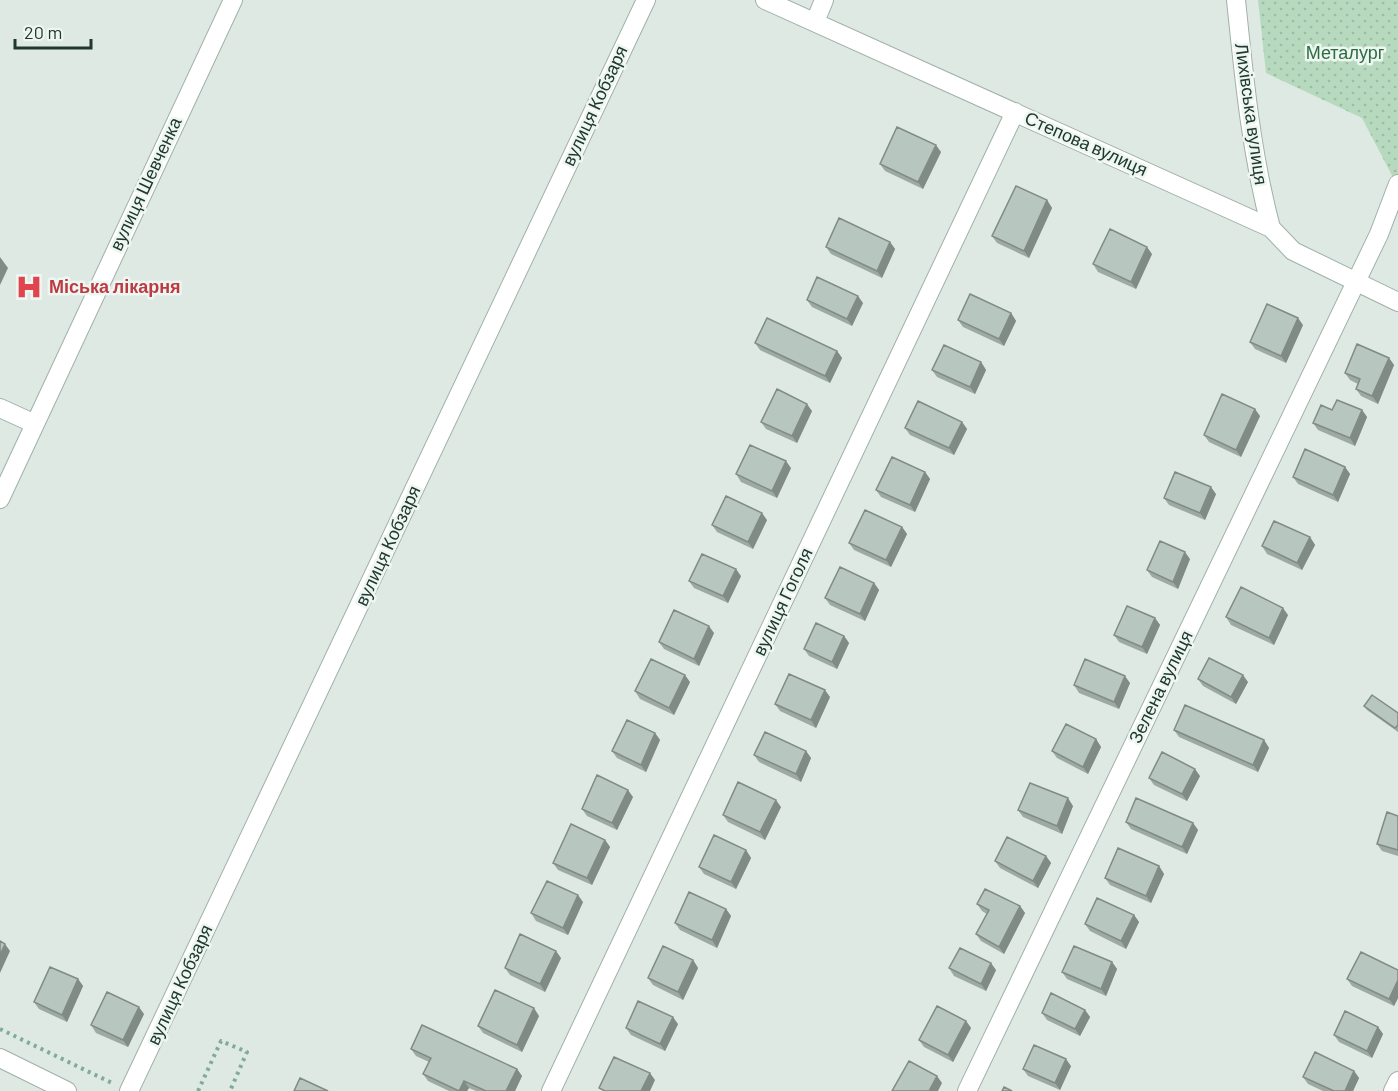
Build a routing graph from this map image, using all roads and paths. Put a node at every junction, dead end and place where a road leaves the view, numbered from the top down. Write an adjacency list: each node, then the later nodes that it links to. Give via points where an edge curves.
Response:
1 (233, 0): 13 (street, вулиця Шевченка)
2 (646, 0): 18 (street, вулиця Кобзаря)
3 (765, 0): 6 (street, Степова вулиця)
4 (824, 0): 6 (street)
5 (1236, 0): 9 (street, Лихівська вулиця, via 1249,117)
6 (815, 22): 7 (street, Степова вулиця)
7 (1015, 112): 9 (street, Степова вулиця); 22 (street, вулиця Гоголя)
8 (1398, 184): 10 (street, Зелена вулиця)
9 (1271, 228): 10 (street, Степова вулиця, via 1293,251)
10 (1355, 282): 11 (street, Степова вулиця); 23 (street, Зелена вулиця)
11 (1398, 302)
12 (0, 408): 13 (street)
13 (33, 423): 14 (street, вулиця Шевченка)
14 (0, 499)
15 (0, 1029): 18 (path)
16 (1, 1061): 19 (street)
17 (1398, 1081): 24 (street)
18 (124, 1088)
19 (67, 1091)
20 (198, 1091): 21 (path, via 221,1041 247,1052)
21 (230, 1091)
22 (551, 1091)
23 (967, 1091)
24 (1393, 1091)

